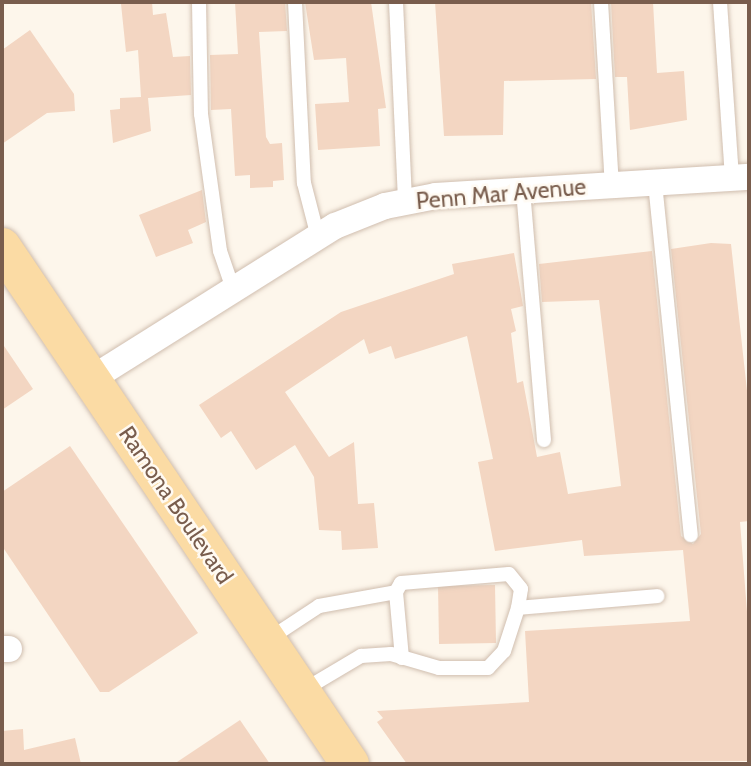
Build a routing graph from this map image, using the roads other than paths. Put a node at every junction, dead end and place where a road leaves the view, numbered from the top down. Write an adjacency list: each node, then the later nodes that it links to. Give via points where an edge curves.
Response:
1 (198, 2): 13 (lane, via 201,114 220,251)
2 (295, 2): 11 (lane, via 304,183)
3 (396, 2): 10 (lane)
4 (601, 2): 8 (lane)
5 (720, 2): 6 (lane)
6 (741, 178): 7 (street, Penn Mar Avenue)
7 (655, 183): 8 (street, Penn Mar Avenue); 16 (lane)
8 (612, 185): 9 (street, Penn Mar Avenue)
9 (523, 190): 10 (street, Penn Mar Avenue); 15 (lane)
10 (405, 202): 11 (street, Penn Mar Avenue)
11 (318, 236): 13 (street, Penn Mar Avenue)
12 (2, 247): 14 (main road, Ramona Boulevard)
13 (233, 289): 14 (street, Penn Mar Avenue)
14 (92, 379): 20 (main road, Ramona Boulevard)
15 (544, 440)
16 (691, 535)
17 (396, 592): 19 (lane, via 401,583 416,580 509,575 521,589); 20 (lane, via 319,606); 21 (lane)
18 (657, 596): 19 (lane)
19 (519, 608): 21 (lane, via 504,651 488,668 439,668)
20 (267, 640): 22 (main road, Ramona Boulevard)
21 (402, 658): 22 (lane, via 361,656)
22 (301, 692): 23 (main road, Ramona Boulevard)
23 (350, 764)

